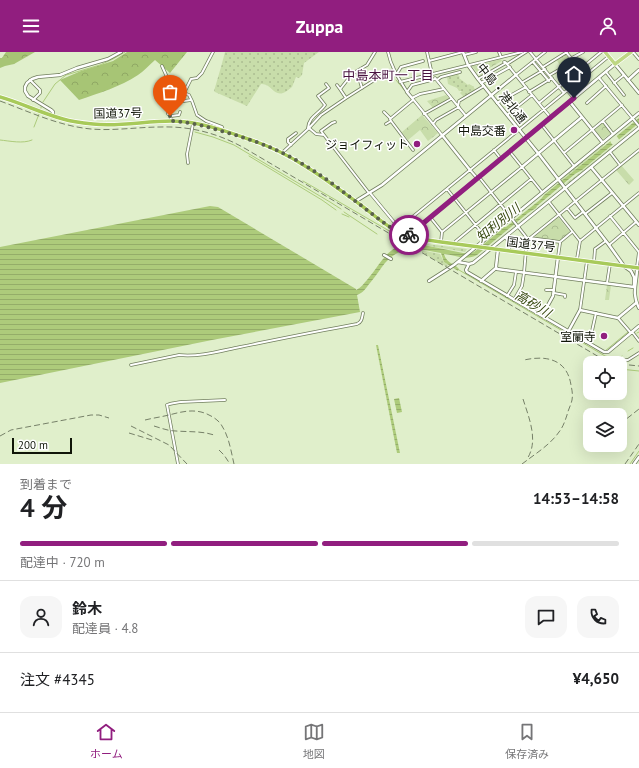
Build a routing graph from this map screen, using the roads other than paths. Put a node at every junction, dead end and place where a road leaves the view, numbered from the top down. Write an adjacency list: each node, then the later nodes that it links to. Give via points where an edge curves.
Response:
1 (121, 52): 49 (street, via 60,74)
2 (213, 52): 66 (street, via 202,73 191,79)
3 (375, 52): 35 (street, via 366,65)
4 (388, 52): 40 (street)
5 (426, 52): 23 (street)
6 (476, 52): 17 (street)
7 (500, 52): 19 (street)
8 (522, 52): 19 (street)
9 (526, 52): 27 (street)
10 (530, 52): 21 (street)
11 (545, 52): 21 (street)
12 (566, 52): 20 (street); 32 (street)
13 (583, 52): 20 (street)
14 (601, 52): 33 (street)
15 (605, 52): 18 (main road)
16 (632, 52): 22 (street); 28 (main road)
17 (463, 53): 23 (street); 29 (street, 中島・港北通)
18 (609, 56): 28 (main road); 43 (street)
19 (501, 58): 29 (street)
20 (572, 58): 25 (street)
21 (536, 59): 26 (street); 32 (street)
22 (639, 59)
23 (429, 60): 39 (street)
24 (423, 61): 40 (street, via 401,67)
25 (574, 61): 33 (street); 42 (street)
26 (533, 62): 37 (street); 41 (street)
27 (506, 63): 31 (street); 48 (street)
28 (615, 64): 38 (street); 44 (street)
29 (468, 65): 39 (street); 48 (street, 中島・港北通)
30 (162, 66): 66 (street, via 171,86)
31 (510, 67): 41 (street); 54 (street)
32 (544, 68): 37 (street); 42 (street)
33 (580, 69): 43 (street); 61 (street)
34 (639, 70): 50 (street)
35 (357, 71): 62 (street); 64 (street)
36 (460, 72): 47 (street)
37 (541, 72): 51 (street); 53 (street)
38 (606, 72): 46 (street); 55 (street)
39 (432, 74): 52 (street)
40 (396, 75): 52 (street); 62 (street, via 391,71 387,72)
41 (516, 75): 53 (street); 71 (street)
42 (550, 75): 45 (street)
43 (585, 75): 65 (street)
44 (624, 75): 50 (street); 55 (street)
45 (552, 78): 51 (street); 61 (street)
46 (599, 78): 59 (street); 77 (street)
47 (436, 79): 63 (street); 67 (street, via 412,85)
48 (478, 79): 54 (street, 中島・港北通)
49 (30, 80): 81 (street, via 25,91); 81 (street, via 40,90)
50 (628, 80): 70 (street)
51 (548, 81): 68 (street)
52 (400, 82): 67 (street)
53 (522, 82): 60 (street)
54 (481, 83): 58 (street, 中島・港北通)
55 (614, 83): 73 (street)
56 (326, 84): 75 (street, via 329,88)
57 (337, 85): 64 (street)
58 (484, 86): 71 (street, 中島・港北通); 89 (street, via 459,101)
59 (606, 86): 85 (street); 88 (street)
60 (526, 87): 68 (street); 86 (street)
61 (559, 87): 69 (street); 87 (street)
62 (362, 88): 76 (street)
63 (444, 88): 79 (street, via 420,94); 80 (street)
64 (340, 89): 76 (street)
65 (567, 90): 69 (street); 77 (street)
66 (185, 92): 82 (street); 97 (street, via 176,98 176,107 168,107)
67 (407, 92): 79 (street)
68 (530, 92): 72 (street)
69 (564, 93): 90 (street)
70 (639, 93)
71 (491, 95): 86 (street, 中島・港北通); 98 (street)
72 (532, 95): 87 (street); 95 (street)
73 (624, 95)
74 (0, 97): 96 (highway, 国道37号)
75 (318, 97): 78 (street); 111 (street, via 326,104 310,119)
76 (346, 98): 111 (street, via 321,115)
77 (574, 98): 84 (street)
78 (315, 99)
79 (412, 99): 94 (street); 102 (street)
80 (452, 99): 89 (street); 94 (street)
81 (33, 100): 96 (street, via 51,110)
82 (191, 100): 83 (street); 114 (street, via 197,115 222,127)
83 (184, 101)
84 (570, 102): 99 (street); 100 (street)
85 (587, 102)
86 (497, 103): 95 (street, 中島・港北通)
87 (539, 103): 90 (street)
88 (622, 105): 101 (street); 104 (street)
89 (458, 106): 98 (street); 108 (street)
90 (544, 109): 100 (street); 112 (street)
91 (180, 112): 97 (street)
92 (384, 112): 102 (street)
93 (639, 113): 101 (street)
94 (424, 114): 108 (street)
95 (507, 115): 112 (street, 中島・港北通)
96 (53, 116): 103 (highway, 国道37号, via 105,125)
97 (170, 116): 103 (street)
98 (466, 116): 118 (street)
99 (582, 117): 113 (street); 120 (street)
100 (551, 118): 109 (street)
101 (633, 119): 110 (street); 116 (street)
102 (390, 120): 107 (street); 125 (street)
103 (171, 121): 106 (highway, 国道37号)
104 (603, 121): 113 (street); 116 (street)
105 (335, 122): 117 (street, via 321,131)
106 (193, 124): 114 (highway, 国道37号); 134 (street, via 187,154)
107 (386, 124)
108 (433, 124): 118 (street)
109 (542, 125): 119 (street); 120 (street)
110 (639, 127): 130 (street)
111 (309, 128): 117 (street, via 316,134); 123 (street)
112 (519, 130): 119 (street, 中島・港北通); 126 (street)
113 (592, 130): 122 (street); 132 (street)
114 (223, 131): 128 (highway, 国道37号)
115 (296, 133): 123 (street, via 288,139)
116 (613, 134): 122 (street)
117 (324, 135): 124 (street)
118 (442, 136): 139 (street); 148 (street)
119 (526, 138): 129 (street); 131 (street, 中島・港北通)
120 (554, 140): 131 (street); 132 (street)
121 (335, 141): 124 (street)
122 (602, 143): 136 (street)
123 (291, 145): 128 (street)
124 (332, 145): 148 (street)
125 (413, 150)
126 (494, 150): 133 (street); 139 (street)
127 (638, 151): 135 (street)
128 (283, 152): 154 (highway, 国道37号)
129 (510, 152): 133 (street); 137 (street)
130 (610, 152): 135 (street); 138 (street)
131 (538, 153): 137 (street); 142 (street, 中島・港北通)
132 (564, 153): 136 (street)
133 (501, 159): 140 (street)
134 (188, 163)
135 (620, 165): 143 (street)
136 (574, 166): 142 (street)
137 (522, 167): 141 (street); 146 (street)
138 (591, 167): 143 (street); 144 (street)
139 (470, 170): 140 (street); 145 (street)
140 (478, 177): 146 (street); 152 (street)
141 (531, 179): 147 (street); 157 (street)
142 (559, 180): 144 (street, 中島・港北通); 147 (street)
143 (602, 180): 149 (street); 156 (street)
144 (564, 187): 155 (street); 156 (street)
145 (447, 189): 148 (street, via 399,228); 152 (street)
146 (491, 192): 157 (street); 160 (street)
147 (542, 192): 165 (street)
148 (370, 193): 154 (street)
149 (612, 193): 158 (street); 161 (street)
150 (639, 193): 151 (street)
151 (636, 195): 153 (street); 158 (street)
152 (454, 197): 160 (street); 164 (street)
153 (639, 198)
154 (356, 201): 174 (highway, 国道37号, via 393,229)
155 (549, 202): 162 (street); 168 (street)
156 (576, 202): 159 (street); 161 (street)
157 (501, 204): 165 (street); 167 (street)
158 (623, 206): 163 (street); 166 (street)
159 (567, 208): 161 (street, via 575,218); 162 (street)
160 (466, 212): 167 (street); 171 (street)
161 (584, 213): 170 (street)
162 (559, 215): 172 (street); 177 (street)
163 (610, 216): 170 (street); 173 (street)
164 (430, 217): 171 (street); 174 (street)
165 (512, 219): 168 (street); 176 (street)
166 (636, 222): 169 (street); 173 (street)
167 (475, 225): 176 (street); 182 (street, via 456,240)
168 (517, 225): 175 (street); 177 (street)
169 (639, 225)
170 (596, 228): 178 (street); 179 (street)
171 (442, 232): 180 (street)
172 (572, 232): 178 (street); 181 (street)
173 (623, 233): 183 (street); 188 (street)
174 (408, 236): 180 (highway, 国道37号)
175 (505, 237): 185 (street); 187 (street, via 510,243)
176 (486, 238): 184 (street)
177 (529, 238): 181 (street); 189 (street)
178 (580, 241): 193 (street)
179 (606, 241): 183 (street); 196 (street, via 595,249)
180 (441, 242): 182 (highway, 国道37号)
181 (560, 242): 191 (street)
182 (455, 244): 184 (highway, 国道37号)
183 (609, 245): 199 (street)
184 (478, 247): 185 (highway, 国道37号); 195 (street)
185 (489, 248): 186 (highway, 国道37号); 197 (street)
186 (498, 250): 187 (highway, 国道37号); 201 (street)
187 (509, 251): 189 (highway, 国道37号)
188 (639, 252): 200 (street)
189 (525, 253): 191 (highway, 国道37号); 203 (street)
190 (384, 255): 192 (street)
191 (558, 257): 193 (highway, 国道37号); 204 (street)
192 (391, 259)
193 (577, 260): 194 (highway, 国道37号)
194 (587, 261): 196 (highway, 国道37号); 205 (street)
195 (457, 262): 197 (street); 206 (street)
196 (594, 262): 198 (highway, 国道37号)
197 (469, 264): 207 (street, via 466,271)
198 (610, 264): 199 (highway, 国道37号); 208 (street)
199 (624, 266): 200 (highway, 国道37号); 209 (street, via 633,275)
200 (638, 267): 209 (street)
201 (496, 268): 202 (street); 207 (street)
202 (516, 272): 203 (street); 212 (street, via 514,285)
203 (524, 273): 204 (street); 214 (street, via 522,286)
204 (556, 277): 205 (street); 211 (street)
205 (584, 280): 208 (street); 217 (street)
206 (429, 281)
207 (481, 281): 212 (street)
208 (607, 283): 209 (street)
209 (634, 287): 215 (street)
210 (546, 290): 211 (street)
211 (554, 292): 213 (street); 220 (street)
212 (507, 296): 214 (street)
213 (565, 297)
214 (514, 300): 220 (street)
215 (637, 303): 216 (street); 221 (street)
216 (639, 308)
217 (580, 310): 219 (street); 223 (street)
218 (363, 313): 229 (street, via 361,321 357,324 216,353 179,355)
219 (596, 313): 221 (street); 226 (street, via 592,332)
220 (542, 316): 223 (street)
221 (618, 318): 224 (street)
222 (639, 326): 224 (street)
223 (568, 332): 226 (street)
224 (631, 333): 225 (street); 226 (street, via 606,353)
225 (639, 341)
226 (586, 342)
227 (639, 353): 228 (street)
228 (627, 360)
229 (131, 365)
230 (226, 400): 232 (street, via 167,405)
231 (639, 457): 233 (street)
232 (178, 464)
233 (634, 464)

